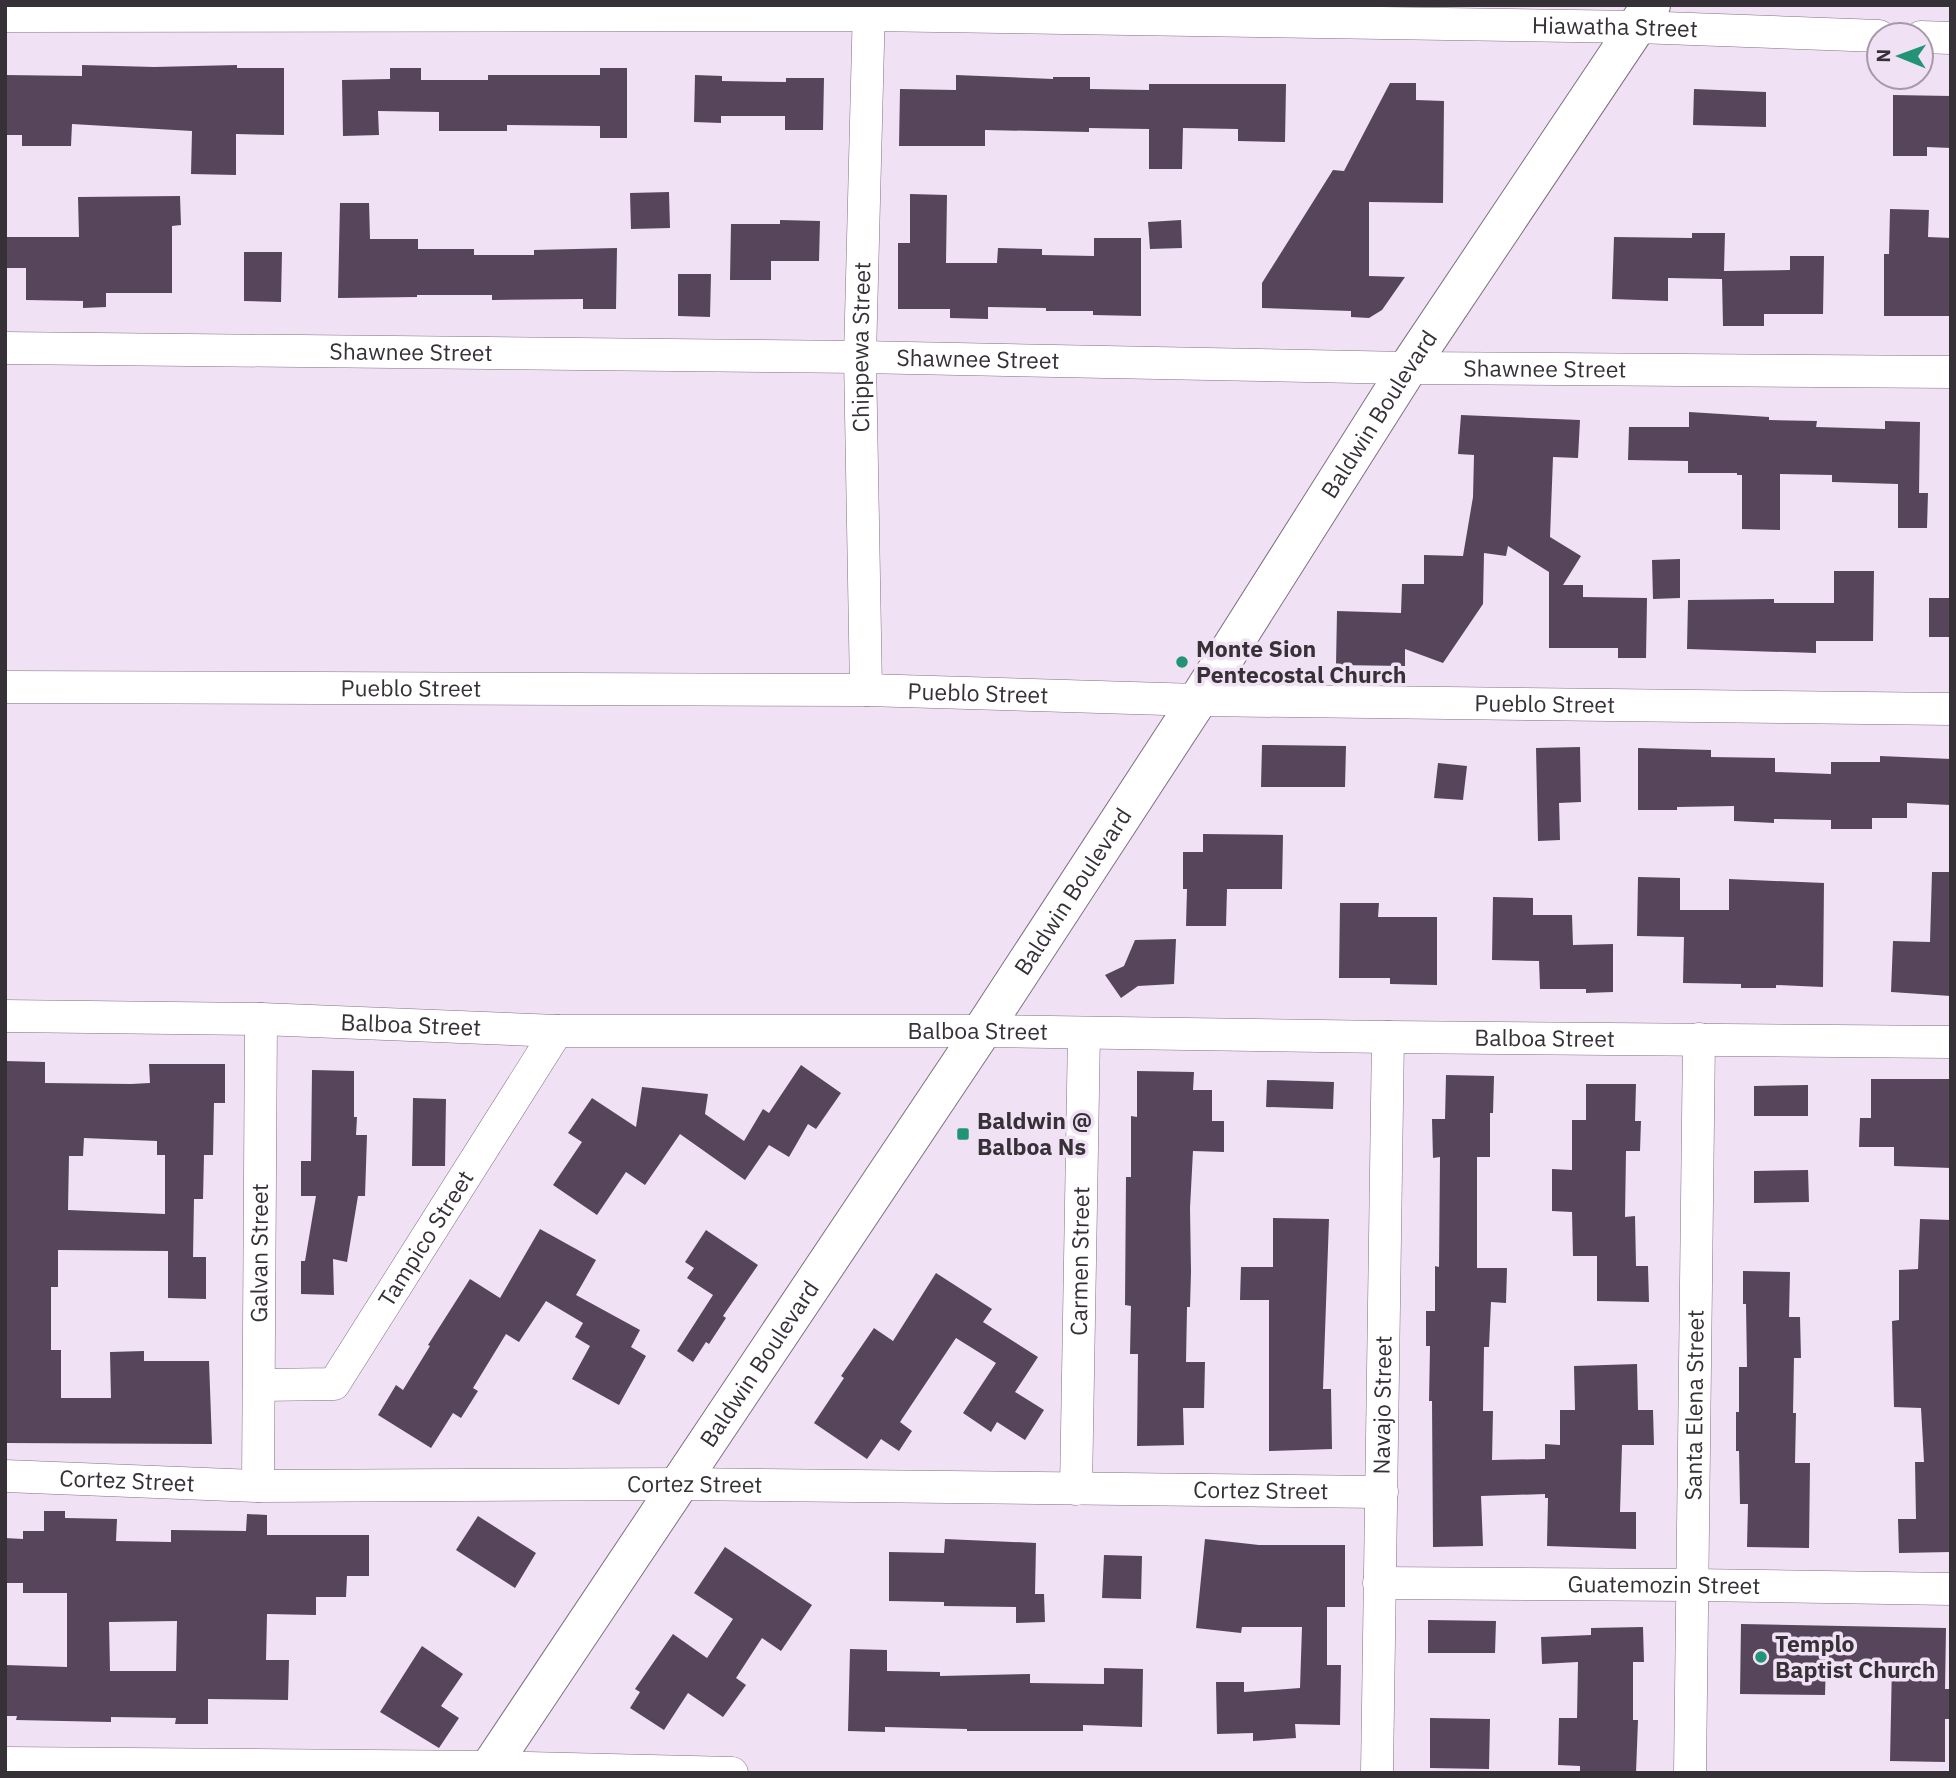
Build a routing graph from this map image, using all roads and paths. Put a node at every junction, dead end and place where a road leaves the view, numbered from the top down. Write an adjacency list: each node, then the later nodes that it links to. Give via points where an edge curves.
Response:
1 (86, 10): 2 (street, Hiawatha Street); 4 (street, Hiawatha Street)
2 (869, 10): 3 (street, Hiawatha Street); 7 (street, Chippewa Street)
3 (1642, 12): 5 (street, Hiawatha Street); 8 (main road, Baldwin Boulevard)
4 (5, 16)
5 (1865, 35)
6 (5, 348): 7 (street, Shawnee Street)
7 (860, 357): 8 (street, Shawnee Street); 11 (street, Chippewa Street)
8 (1408, 368): 9 (street, Shawnee Street); 12 (main road, Baldwin Boulevard)
9 (1951, 372)
10 (5, 687): 11 (street, Pueblo Street)
11 (866, 690): 12 (street, Pueblo Street)
12 (1198, 700): 13 (street, Pueblo Street); 17 (main road, Baldwin Boulevard)
13 (1951, 709)
14 (5, 1016): 15 (street, Balboa Street)
15 (261, 1019): 16 (street, Balboa Street); 22 (street, Galvan Street)
16 (557, 1031): 17 (street, Balboa Street); 22 (street, Tampico Street, via 334,1384)
17 (982, 1031): 18 (street, Balboa Street); 24 (main road, Baldwin Boulevard)
18 (1084, 1033): 19 (street, Balboa Street); 26 (street, Carmen Street)
19 (1388, 1037): 20 (street, Balboa Street); 27 (street, Navajo Street)
20 (1699, 1039): 21 (street, Balboa Street); 29 (street, Santa Elena Street)
21 (1951, 1042)
22 (259, 1385): 25 (street, Galvan Street)
23 (5, 1476): 25 (street, Cortez Street)
24 (681, 1484): 25 (street, Cortez Street); 26 (street, Cortez Street); 32 (main road, Baldwin Boulevard)
25 (258, 1486)
26 (1076, 1489): 27 (street, Cortez Street)
27 (1382, 1492): 28 (street, Navajo Street)
28 (1379, 1583): 29 (street, Guatemozin Street); 34 (street, Navajo Street)
29 (1693, 1585): 30 (street, Guatemozin Street); 35 (street, Santa Elena Street)
30 (1951, 1589)
31 (5, 1763): 32 (street)
32 (488, 1770): 33 (street)
33 (732, 1773)
34 (1377, 1773)
35 (1689, 1773)

